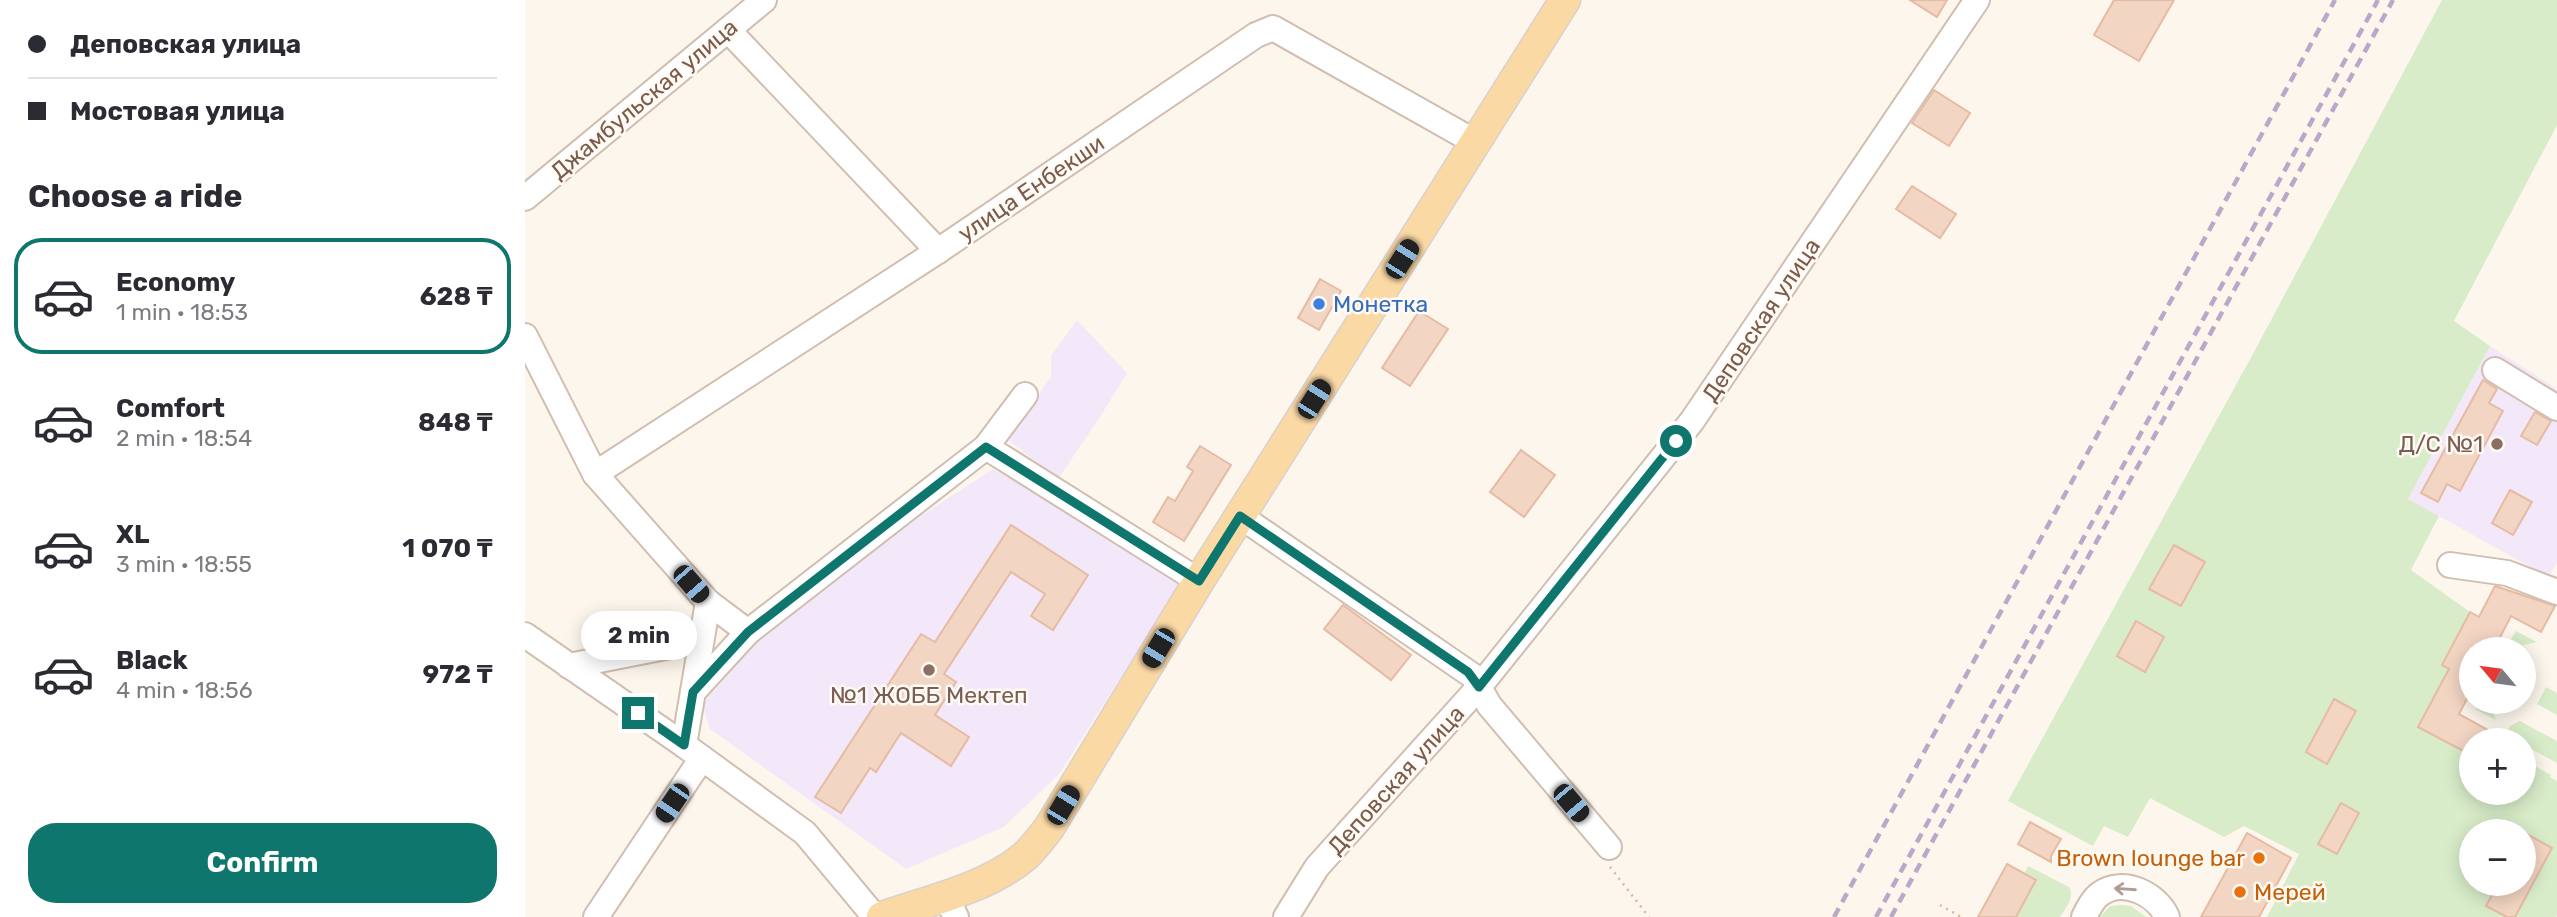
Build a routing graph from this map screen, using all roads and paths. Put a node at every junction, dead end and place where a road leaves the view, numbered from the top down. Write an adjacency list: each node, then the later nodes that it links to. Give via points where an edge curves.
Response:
1 (764, 0): 4 (street, Джамбульская улица)
2 (1565, 0): 5 (main road)
3 (1977, 0): 23 (street, Деповская улица, via 1692,421)
4 (728, 30): 6 (street, Джамбульская улица); 7 (street)
5 (1475, 142): 7 (street, улица Енбекши, via 1273,28); 14 (main road)
6 (525, 198)
7 (938, 251): 13 (street, улица Енбекши)
8 (525, 336): 13 (street)
9 (2495, 370): 11 (street)
10 (1025, 395): 12 (street)
11 (2557, 408)
12 (986, 447): 16 (street); 19 (street)
13 (594, 474): 18 (street)
14 (1240, 516): 16 (main road); 23 (street, via 1468,672)
15 (2450, 565): 17 (street, via 2507,573)
16 (1199, 581): 28 (main road, via 1049,828 1035,846)
17 (2557, 592)
18 (708, 603): 19 (street); 21 (street)
19 (748, 632): 24 (street)
20 (525, 635): 22 (street)
21 (701, 640): 22 (street); 24 (street)
22 (569, 666): 25 (street)
23 (1479, 687): 26 (street, via 1489,705); 32 (street, Деповская улица, via 1317,867)
24 (693, 692): 25 (street)
25 (693, 751): 29 (street); 30 (street, via 805,833)
26 (1606, 844): 33 (path, via 1609,866)
27 (1940, 905): 34 (path)
28 (951, 906): 31 (main road)
29 (596, 917)
30 (874, 917)
31 (882, 917)
32 (1286, 917)
33 (1649, 917)
34 (1961, 917)
35 (2084, 917): 36 (street, one-way to 35, via 2153,898 2122,887 2099,894)
36 (2167, 917)

